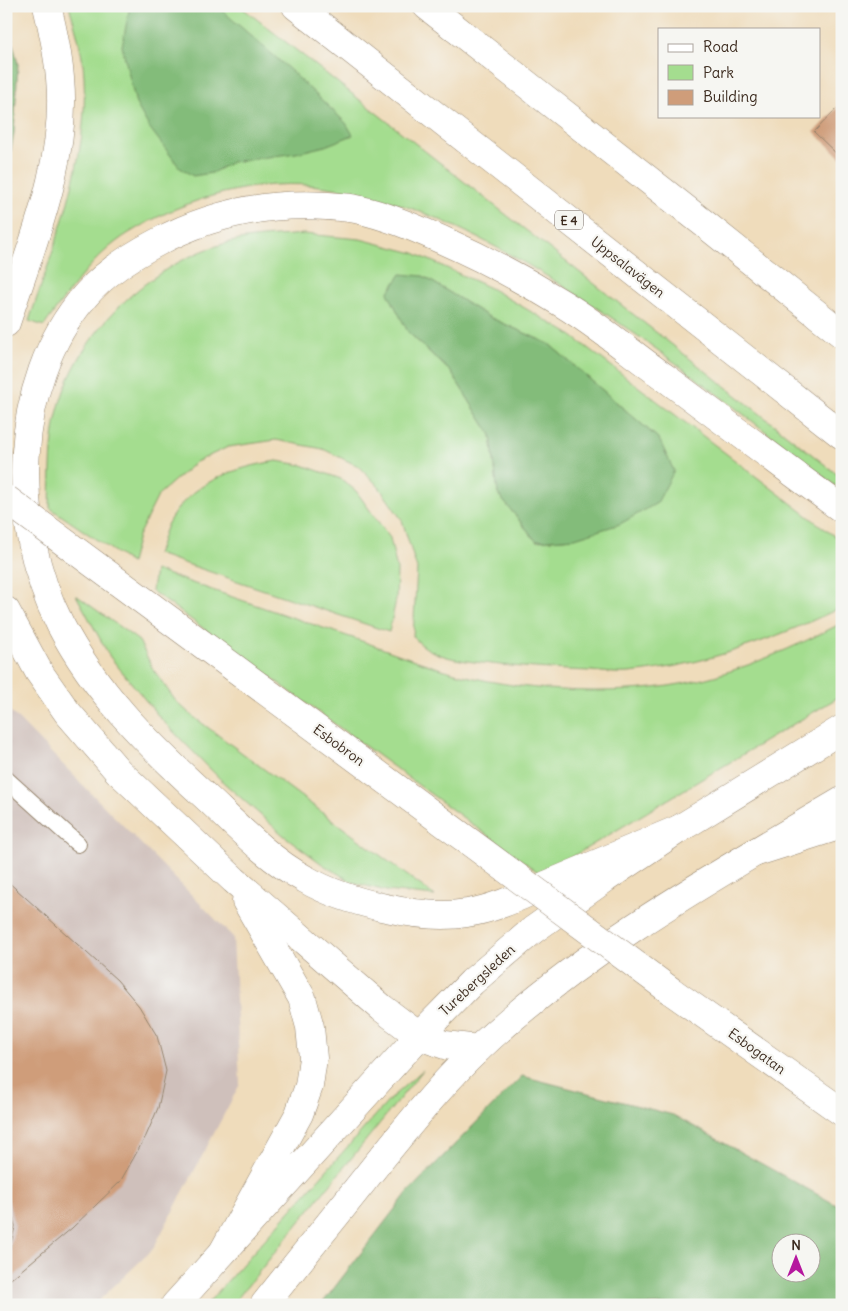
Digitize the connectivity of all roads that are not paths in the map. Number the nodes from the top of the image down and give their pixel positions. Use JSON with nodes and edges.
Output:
{"nodes":[{"id":1,"x":47,"y":6,"type":"edge"},
{"id":2,"x":296,"y":6,"type":"edge"},
{"id":3,"x":427,"y":6,"type":"edge"},
{"id":4,"x":706,"y":224,"type":"junction"},
{"id":5,"x":842,"y":318,"type":"edge"},
{"id":6,"x":6,"y":323,"type":"edge"},
{"id":7,"x":842,"y":334,"type":"edge"},
{"id":8,"x":842,"y":435,"type":"edge"},
{"id":9,"x":6,"y":499,"type":"edge"},
{"id":10,"x":842,"y":509,"type":"edge"},
{"id":11,"x":6,"y":611,"type":"edge"},
{"id":12,"x":842,"y":729,"type":"edge"},
{"id":13,"x":6,"y":779,"type":"edge"},
{"id":14,"x":842,"y":801,"type":"edge"},
{"id":15,"x":842,"y":825,"type":"edge"},
{"id":16,"x":679,"y":830,"type":"junction"},
{"id":17,"x":78,"y":844,"type":"dead end"},
{"id":18,"x":754,"y":852,"type":"junction"},
{"id":19,"x":234,"y":880,"type":"junction"},
{"id":20,"x":671,"y":991,"type":"joint"},
{"id":21,"x":419,"y":1036,"type":"junction"},
{"id":22,"x":478,"y":1049,"type":"junction"},
{"id":23,"x":842,"y":1112,"type":"edge"},
{"id":24,"x":224,"y":1250,"type":"junction"},
{"id":25,"x":176,"y":1305,"type":"edge"},
{"id":26,"x":264,"y":1305,"type":"edge"}],
"edges":[{"from":1,"to":6,"type":"main road"},
{"from":2,"to":8,"type":"main road","name":"Uppsalavägen","number":"E 4"},
{"from":3,"to":4,"type":"main road"},
{"from":4,"to":5,"type":"main road"},
{"from":4,"to":7,"type":"main road"},
{"from":9,"to":20,"type":"main road","name":"Esbobron","bridge":true},
{"from":10,"to":16,"type":"main road"},
{"from":11,"to":19,"type":"main road"},
{"from":12,"to":16,"type":"main road","name":"Turebergsleden"},
{"from":13,"to":17,"type":"lane"},
{"from":14,"to":18,"type":"main road"},
{"from":15,"to":18,"type":"main road"},
{"from":16,"to":21,"type":"main road","name":"Turebergsleden"},
{"from":18,"to":22,"type":"main road"},
{"from":19,"to":21,"type":"main road"},
{"from":19,"to":24,"type":"main road"},
{"from":20,"to":23,"type":"main road","name":"Esbogatan"},
{"from":21,"to":22,"type":"main road"},
{"from":21,"to":24,"type":"main road","name":"Turebergsleden"},
{"from":22,"to":26,"type":"main road"},
{"from":24,"to":25,"type":"main road","name":"Turebergsleden"}]}
